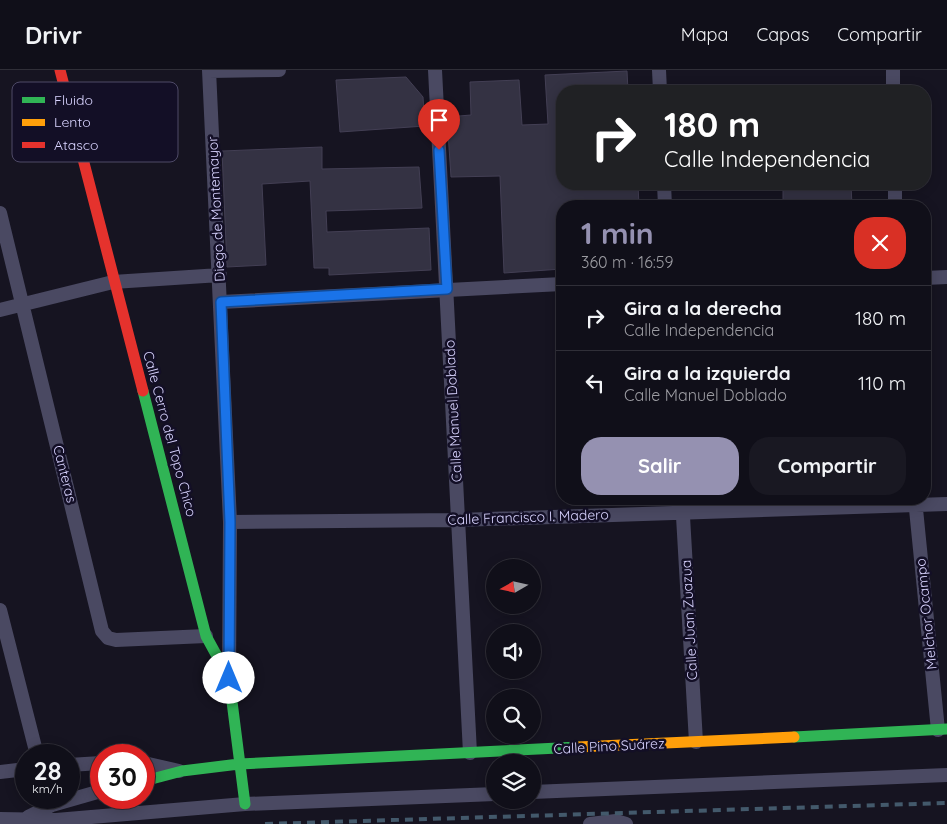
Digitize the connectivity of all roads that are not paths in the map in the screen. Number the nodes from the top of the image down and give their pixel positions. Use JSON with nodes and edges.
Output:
{"nodes":[{"id":1,"x":209,"y":70,"type":"edge"},
{"id":2,"x":279,"y":70,"type":"edge"},
{"id":3,"x":435,"y":70,"type":"edge"},
{"id":4,"x":659,"y":70,"type":"edge"},
{"id":5,"x":893,"y":70,"type":"edge"},
{"id":6,"x":660,"y":85,"type":"edge"},
{"id":7,"x":893,"y":85,"type":"edge"},
{"id":8,"x":83,"y":162,"type":"edge"},
{"id":9,"x":0,"y":213,"type":"edge"},
{"id":10,"x":220,"y":275,"type":"junction"},
{"id":11,"x":947,"y":277,"type":"edge"},
{"id":12,"x":931,"y":278,"type":"edge"},
{"id":13,"x":113,"y":282,"type":"junction"},
{"id":14,"x":556,"y":284,"type":"edge"},
{"id":15,"x":447,"y":289,"type":"junction"},
{"id":16,"x":221,"y":302,"type":"junction"},
{"id":17,"x":22,"y":305,"type":"junction"},
{"id":18,"x":0,"y":310,"type":"edge"},
{"id":19,"x":931,"y":503,"type":"edge"},
{"id":20,"x":947,"y":504,"type":"edge"},
{"id":21,"x":682,"y":505,"type":"edge"},
{"id":22,"x":916,"y":505,"type":"edge"},
{"id":23,"x":458,"y":520,"type":"junction"},
{"id":24,"x":230,"y":522,"type":"junction"},
{"id":25,"x":0,"y":610,"type":"edge"},
{"id":26,"x":206,"y":636,"type":"junction"},
{"id":27,"x":229,"y":678,"type":"junction"},
{"id":28,"x":942,"y":729,"type":"edge"},
{"id":29,"x":696,"y":742,"type":"junction"},
{"id":30,"x":34,"y":744,"type":"edge"},
{"id":31,"x":470,"y":753,"type":"junction"},
{"id":32,"x":239,"y":764,"type":"junction"},
{"id":33,"x":155,"y":766,"type":"edge"},
{"id":34,"x":15,"y":770,"type":"edge"},
{"id":35,"x":0,"y":772,"type":"edge"},
{"id":36,"x":182,"y":772,"type":"junction"},
{"id":37,"x":947,"y":775,"type":"edge"},
{"id":38,"x":155,"y":778,"type":"edge"},
{"id":39,"x":541,"y":792,"type":"edge"},
{"id":40,"x":486,"y":794,"type":"edge"},
{"id":41,"x":245,"y":804,"type":"junction"},
{"id":42,"x":39,"y":809,"type":"edge"},
{"id":43,"x":53,"y":809,"type":"edge"},
{"id":44,"x":25,"y":818,"type":"junction"},
{"id":45,"x":0,"y":819,"type":"edge"},
{"id":46,"x":56,"y":820,"type":"junction"},
{"id":47,"x":590,"y":824,"type":"edge"},
{"id":48,"x":626,"y":824,"type":"edge"}],
"edges":[{"from":1,"to":2,"type":"street"},
{"from":1,"to":10,"type":"street","name":"Diego de Montemayor"},
{"from":3,"to":15,"type":"street","name":"Calle Manuel Doblado"},
{"from":4,"to":6,"type":"street"},
{"from":5,"to":7,"type":"street"},
{"from":8,"to":13,"type":"street","name":"Calle Cerro del Topo Chico"},
{"from":9,"to":17,"type":"street","name":"Canteras"},
{"from":10,"to":13,"type":"street"},
{"from":10,"to":16,"type":"street","name":"Diego de Montemayor"},
{"from":11,"to":12,"type":"street"},
{"from":13,"to":17,"type":"street"},
{"from":13,"to":26,"type":"street","name":"Calle Cerro del Topo Chico"},
{"from":14,"to":15,"type":"street"},
{"from":15,"to":16,"type":"street"},
{"from":15,"to":23,"type":"street","name":"Calle Manuel Doblado"},
{"from":16,"to":24,"type":"street","name":"Diego de Montemayor"},
{"from":17,"to":18,"type":"street"},
{"from":17,"to":26,"type":"street","name":"Canteras"},
{"from":19,"to":20,"type":"street","name":"Calle Francisco I. Madero"},
{"from":21,"to":23,"type":"street","name":"Calle Francisco I. Madero"},
{"from":21,"to":29,"type":"street","name":"Calle Juan Zuazua"},
{"from":22,"to":28,"type":"street","name":"Melchor Ocampo"},
{"from":23,"to":24,"type":"street","name":"Calle Francisco I. Madero"},
{"from":23,"to":31,"type":"street","name":"Calle Manuel Doblado"},
{"from":24,"to":27,"type":"street","name":"Diego de Montemayor"},
{"from":25,"to":30,"type":"street"},
{"from":26,"to":27,"type":"street","name":"Calle Cerro del Topo Chico"},
{"from":27,"to":32,"type":"street","name":"Calle Cerro del Topo Chico"},
{"from":28,"to":29,"type":"street","name":"Calle Pino Suárez"},
{"from":29,"to":31,"type":"street","name":"Calle Pino Suárez"},
{"from":31,"to":32,"type":"street","name":"Calle Pino Suárez"},
{"from":32,"to":36,"type":"street","name":"Calle Pino Suárez"},
{"from":32,"to":41,"type":"street","name":"Calle Cerro del Topo Chico"},
{"from":33,"to":36,"type":"street","name":"Calle Pino Suárez"},
{"from":34,"to":35,"type":"street"},
{"from":36,"to":38,"type":"street","name":"Calle Pino Suárez"},
{"from":37,"to":39,"type":"street"},
{"from":40,"to":41,"type":"street"},
{"from":41,"to":46,"type":"street"},
{"from":42,"to":44,"type":"street"},
{"from":43,"to":46,"type":"street"},
{"from":44,"to":45,"type":"street"},
{"from":44,"to":46,"type":"street"},
{"from":47,"to":48,"type":"street"}]}
